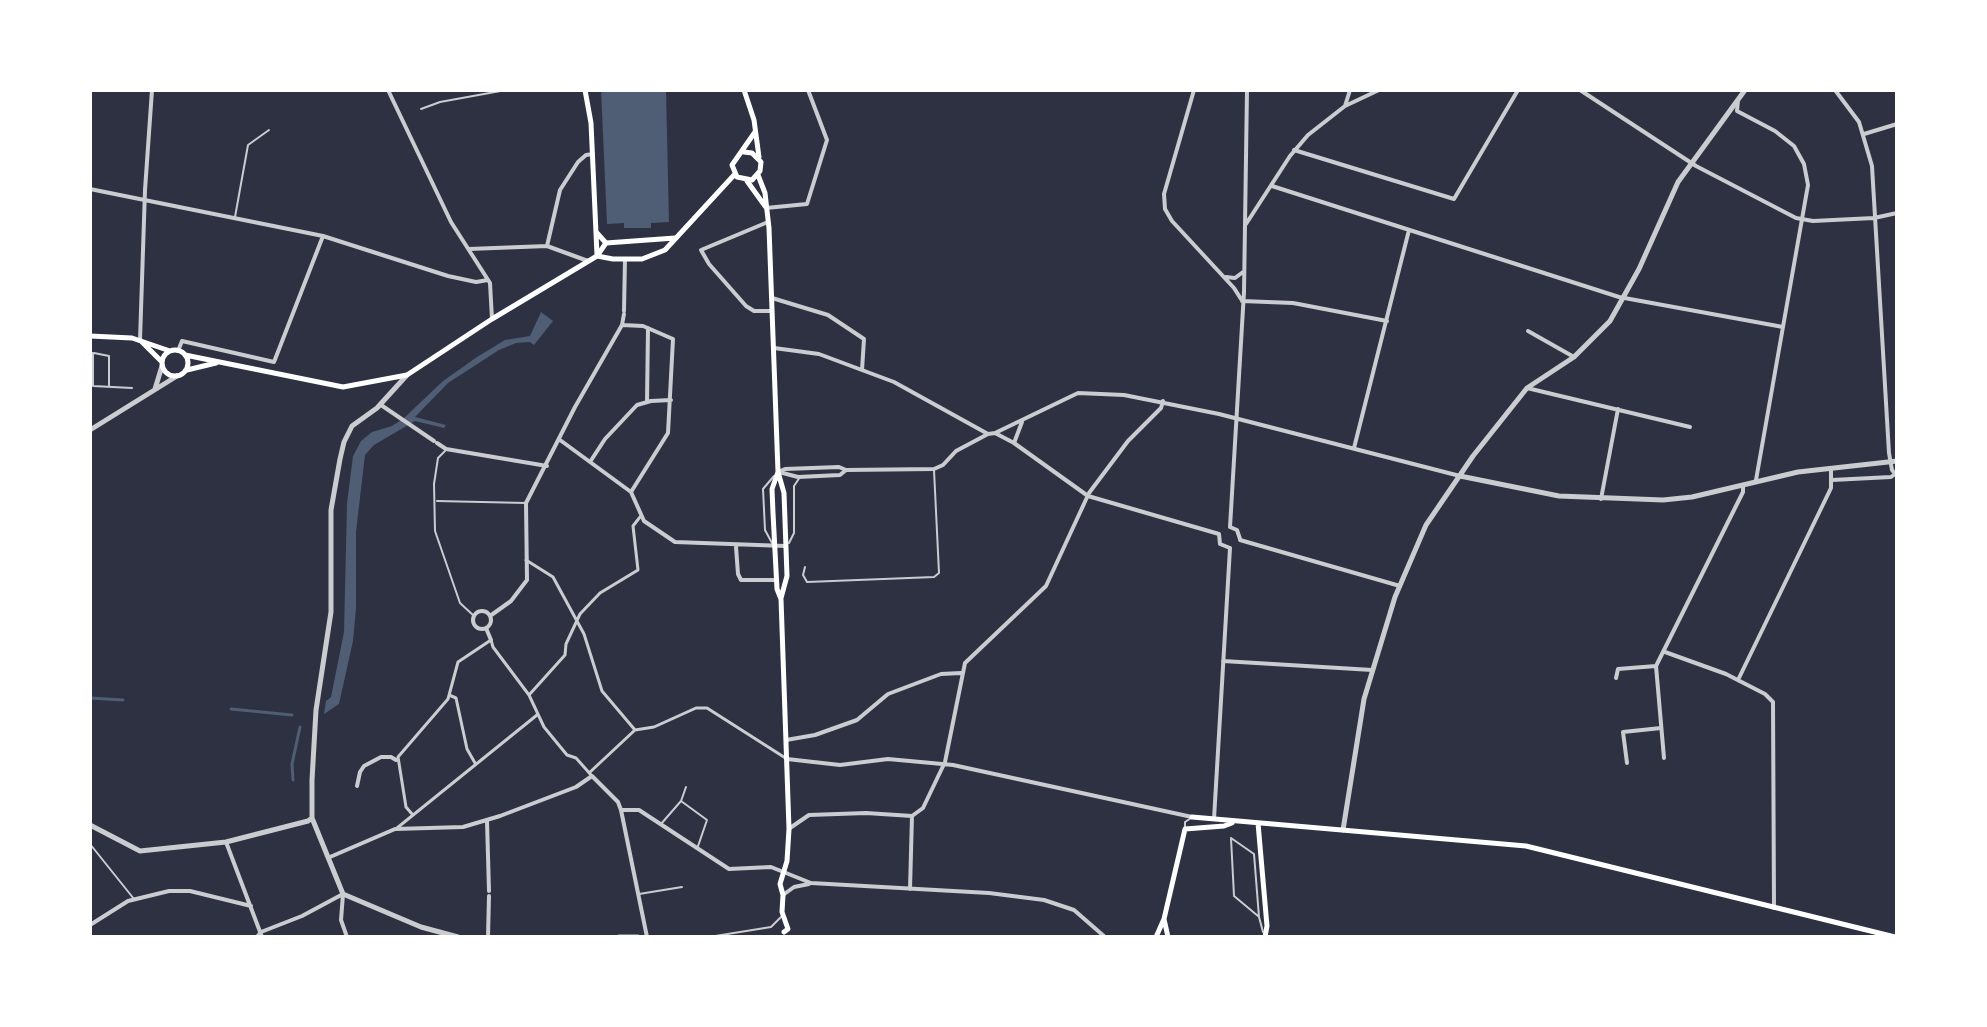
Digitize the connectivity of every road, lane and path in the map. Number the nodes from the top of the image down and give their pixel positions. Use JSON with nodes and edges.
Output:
{"nodes":[{"id":1,"x":152,"y":90,"type":"edge"},
{"id":2,"x":388,"y":90,"type":"edge"},
{"id":3,"x":506,"y":90,"type":"edge"},
{"id":4,"x":585,"y":90,"type":"edge"},
{"id":5,"x":744,"y":90,"type":"edge"},
{"id":6,"x":808,"y":90,"type":"edge"},
{"id":7,"x":1194,"y":90,"type":"edge"},
{"id":8,"x":1247,"y":90,"type":"edge"},
{"id":9,"x":1350,"y":90,"type":"edge"},
{"id":10,"x":1379,"y":90,"type":"edge"},
{"id":11,"x":1518,"y":90,"type":"edge"},
{"id":12,"x":1580,"y":90,"type":"edge"},
{"id":13,"x":1745,"y":90,"type":"edge"},
{"id":14,"x":1838,"y":91,"type":"edge"},
{"id":15,"x":1345,"y":106,"type":"junction"},
{"id":16,"x":421,"y":109,"type":"dead end"},
{"id":17,"x":1733,"y":111,"type":"junction"},
{"id":18,"x":1897,"y":124,"type":"edge"},
{"id":19,"x":269,"y":130,"type":"dead end"},
{"id":20,"x":755,"y":132,"type":"junction"},
{"id":21,"x":1864,"y":134,"type":"junction"},
{"id":22,"x":1294,"y":150,"type":"junction"},
{"id":23,"x":744,"y":152,"type":"junction"},
{"id":24,"x":593,"y":154,"type":"junction"},
{"id":25,"x":759,"y":158,"type":"junction"},
{"id":26,"x":1691,"y":163,"type":"junction"},
{"id":27,"x":735,"y":174,"type":"junction"},
{"id":28,"x":758,"y":175,"type":"junction"},
{"id":29,"x":747,"y":181,"type":"junction"},
{"id":30,"x":1272,"y":186,"type":"junction"},
{"id":31,"x":90,"y":189,"type":"edge"},
{"id":32,"x":146,"y":200,"type":"junction"},
{"id":33,"x":766,"y":208,"type":"junction"},
{"id":34,"x":1897,"y":213,"type":"edge"},
{"id":35,"x":1877,"y":218,"type":"junction"},
{"id":36,"x":235,"y":219,"type":"junction"},
{"id":37,"x":1804,"y":220,"type":"junction"},
{"id":38,"x":768,"y":222,"type":"junction"},
{"id":39,"x":1245,"y":225,"type":"junction"},
{"id":40,"x":1409,"y":230,"type":"junction"},
{"id":41,"x":596,"y":232,"type":"junction"},
{"id":42,"x":323,"y":236,"type":"junction"},
{"id":43,"x":676,"y":238,"type":"junction"},
{"id":44,"x":606,"y":243,"type":"junction"},
{"id":45,"x":547,"y":246,"type":"junction"},
{"id":46,"x":468,"y":249,"type":"junction"},
{"id":47,"x":597,"y":256,"type":"junction"},
{"id":48,"x":625,"y":259,"type":"junction"},
{"id":49,"x":588,"y":261,"type":"junction"},
{"id":50,"x":1244,"y":269,"type":"junction"},
{"id":51,"x":1224,"y":277,"type":"junction"},
{"id":52,"x":488,"y":280,"type":"junction"},
{"id":53,"x":772,"y":298,"type":"junction"},
{"id":54,"x":1623,"y":298,"type":"junction"},
{"id":55,"x":1242,"y":301,"type":"junction"},
{"id":56,"x":772,"y":311,"type":"junction"},
{"id":57,"x":492,"y":319,"type":"junction"},
{"id":58,"x":1387,"y":321,"type":"junction"},
{"id":59,"x":622,"y":325,"type":"junction"},
{"id":60,"x":1783,"y":327,"type":"junction"},
{"id":61,"x":648,"y":328,"type":"junction"},
{"id":62,"x":1528,"y":331,"type":"dead end"},
{"id":63,"x":90,"y":336,"type":"edge"},
{"id":64,"x":140,"y":340,"type":"junction"},
{"id":65,"x":774,"y":348,"type":"junction"},
{"id":66,"x":170,"y":351,"type":"junction"},
{"id":67,"x":178,"y":351,"type":"junction"},
{"id":68,"x":91,"y":353,"type":"edge"},
{"id":69,"x":185,"y":355,"type":"junction"},
{"id":70,"x":1574,"y":357,"type":"junction"},
{"id":71,"x":218,"y":363,"type":"junction"},
{"id":72,"x":162,"y":364,"type":"junction"},
{"id":73,"x":186,"y":370,"type":"junction"},
{"id":74,"x":862,"y":370,"type":"junction"},
{"id":75,"x":407,"y":375,"type":"junction"},
{"id":76,"x":177,"y":376,"type":"junction"},
{"id":77,"x":109,"y":386,"type":"junction"},
{"id":78,"x":132,"y":388,"type":"dead end"},
{"id":79,"x":1527,"y":388,"type":"junction"},
{"id":80,"x":155,"y":390,"type":"junction"},
{"id":81,"x":671,"y":400,"type":"junction"},
{"id":82,"x":1163,"y":401,"type":"junction"},
{"id":83,"x":647,"y":402,"type":"junction"},
{"id":84,"x":381,"y":405,"type":"junction"},
{"id":85,"x":1618,"y":409,"type":"junction"},
{"id":86,"x":1023,"y":420,"type":"junction"},
{"id":87,"x":1237,"y":421,"type":"junction"},
{"id":88,"x":1690,"y":427,"type":"dead end"},
{"id":89,"x":90,"y":430,"type":"edge"},
{"id":90,"x":995,"y":433,"type":"junction"},
{"id":91,"x":988,"y":434,"type":"junction"},
{"id":92,"x":560,"y":440,"type":"junction"},
{"id":93,"x":1014,"y":443,"type":"junction"},
{"id":94,"x":1354,"y":448,"type":"junction"},
{"id":95,"x":446,"y":449,"type":"junction"},
{"id":96,"x":1894,"y":461,"type":"edge"},
{"id":97,"x":590,"y":462,"type":"junction"},
{"id":98,"x":547,"y":466,"type":"junction"},
{"id":99,"x":1831,"y":466,"type":"junction"},
{"id":100,"x":934,"y":469,"type":"junction"},
{"id":101,"x":846,"y":470,"type":"junction"},
{"id":102,"x":778,"y":472,"type":"junction"},
{"id":103,"x":1896,"y":475,"type":"edge"},
{"id":104,"x":1460,"y":476,"type":"junction"},
{"id":105,"x":800,"y":477,"type":"junction"},
{"id":106,"x":1756,"y":480,"type":"junction"},
{"id":107,"x":1832,"y":480,"type":"junction"},
{"id":108,"x":1742,"y":484,"type":"junction"},
{"id":109,"x":631,"y":492,"type":"junction"},
{"id":110,"x":1088,"y":496,"type":"junction"},
{"id":111,"x":1601,"y":499,"type":"junction"},
{"id":112,"x":436,"y":501,"type":"junction"},
{"id":113,"x":526,"y":503,"type":"junction"},
{"id":114,"x":641,"y":516,"type":"junction"},
{"id":115,"x":1230,"y":527,"type":"junction"},
{"id":116,"x":1219,"y":534,"type":"junction"},
{"id":117,"x":1240,"y":540,"type":"junction"},
{"id":118,"x":736,"y":546,"type":"junction"},
{"id":119,"x":774,"y":546,"type":"junction"},
{"id":120,"x":785,"y":546,"type":"junction"},
{"id":121,"x":1230,"y":548,"type":"junction"},
{"id":122,"x":526,"y":560,"type":"junction"},
{"id":123,"x":805,"y":567,"type":"dead end"},
{"id":124,"x":777,"y":580,"type":"junction"},
{"id":125,"x":1400,"y":586,"type":"junction"},
{"id":126,"x":781,"y":599,"type":"junction"},
{"id":127,"x":474,"y":616,"type":"junction"},
{"id":128,"x":490,"y":616,"type":"junction"},
{"id":129,"x":577,"y":621,"type":"junction"},
{"id":130,"x":486,"y":628,"type":"junction"},
{"id":131,"x":491,"y":640,"type":"junction"},
{"id":132,"x":1665,"y":652,"type":"junction"},
{"id":133,"x":1222,"y":661,"type":"junction"},
{"id":134,"x":1656,"y":666,"type":"junction"},
{"id":135,"x":1372,"y":670,"type":"junction"},
{"id":136,"x":961,"y":673,"type":"junction"},
{"id":137,"x":1616,"y":678,"type":"dead end"},
{"id":138,"x":1738,"y":680,"type":"junction"},
{"id":139,"x":449,"y":695,"type":"junction"},
{"id":140,"x":529,"y":695,"type":"junction"},
{"id":141,"x":537,"y":715,"type":"junction"},
{"id":142,"x":1622,"y":725,"type":"dead end"},
{"id":143,"x":1661,"y":728,"type":"junction"},
{"id":144,"x":635,"y":730,"type":"junction"},
{"id":145,"x":1623,"y":732,"type":"junction"},
{"id":146,"x":786,"y":740,"type":"junction"},
{"id":147,"x":1664,"y":758,"type":"dead end"},
{"id":148,"x":787,"y":759,"type":"junction"},
{"id":149,"x":396,"y":760,"type":"junction"},
{"id":150,"x":475,"y":763,"type":"junction"},
{"id":151,"x":1627,"y":763,"type":"dead end"},
{"id":152,"x":943,"y":766,"type":"junction"},
{"id":153,"x":591,"y":774,"type":"junction"},
{"id":154,"x":357,"y":786,"type":"dead end"},
{"id":155,"x":686,"y":787,"type":"dead end"},
{"id":156,"x":681,"y":801,"type":"junction"},
{"id":157,"x":621,"y":810,"type":"junction"},
{"id":158,"x":412,"y":814,"type":"junction"},
{"id":159,"x":912,"y":816,"type":"junction"},
{"id":160,"x":1192,"y":817,"type":"junction"},
{"id":161,"x":312,"y":818,"type":"junction"},
{"id":162,"x":1214,"y":819,"type":"junction"},
{"id":163,"x":487,"y":820,"type":"junction"},
{"id":164,"x":1232,"y":822,"type":"junction"},
{"id":165,"x":1258,"y":823,"type":"junction"},
{"id":166,"x":90,"y":825,"type":"edge"},
{"id":167,"x":660,"y":825,"type":"junction"},
{"id":168,"x":395,"y":829,"type":"junction"},
{"id":169,"x":789,"y":829,"type":"junction"},
{"id":170,"x":1185,"y":829,"type":"junction"},
{"id":171,"x":1343,"y":830,"type":"junction"},
{"id":172,"x":226,"y":842,"type":"junction"},
{"id":173,"x":90,"y":844,"type":"edge"},
{"id":174,"x":697,"y":850,"type":"junction"},
{"id":175,"x":330,"y":857,"type":"junction"},
{"id":176,"x":785,"y":871,"type":"junction"},
{"id":177,"x":811,"y":883,"type":"junction"},
{"id":178,"x":682,"y":887,"type":"dead end"},
{"id":179,"x":910,"y":889,"type":"junction"},
{"id":180,"x":343,"y":894,"type":"junction"},
{"id":181,"x":638,"y":894,"type":"junction"},
{"id":182,"x":783,"y":895,"type":"junction"},
{"id":183,"x":134,"y":899,"type":"junction"},
{"id":184,"x":251,"y":906,"type":"junction"},
{"id":185,"x":1774,"y":908,"type":"junction"},
{"id":186,"x":782,"y":912,"type":"junction"},
{"id":187,"x":1259,"y":917,"type":"junction"},
{"id":188,"x":1164,"y":919,"type":"junction"},
{"id":189,"x":90,"y":925,"type":"edge"},
{"id":190,"x":786,"y":930,"type":"dead end"},
{"id":191,"x":260,"y":935,"type":"edge"},
{"id":192,"x":347,"y":937,"type":"edge"},
{"id":193,"x":458,"y":937,"type":"edge"},
{"id":194,"x":488,"y":937,"type":"edge"},
{"id":195,"x":619,"y":937,"type":"edge"},
{"id":196,"x":638,"y":937,"type":"edge"},
{"id":197,"x":647,"y":937,"type":"edge"},
{"id":198,"x":709,"y":937,"type":"edge"},
{"id":199,"x":1102,"y":937,"type":"edge"},
{"id":200,"x":1156,"y":937,"type":"edge"},
{"id":201,"x":1168,"y":937,"type":"edge"},
{"id":202,"x":1268,"y":937,"type":"edge"},
{"id":203,"x":1895,"y":937,"type":"edge"}],
"edges":[{"from":1,"to":32,"type":"street"},
{"from":2,"to":46,"type":"street"},
{"from":3,"to":16,"type":"lane"},
{"from":4,"to":24,"type":"main road"},
{"from":5,"to":20,"type":"main road"},
{"from":6,"to":33,"type":"street"},
{"from":7,"to":51,"type":"street"},
{"from":8,"to":39,"type":"street"},
{"from":9,"to":15,"type":"street"},
{"from":10,"to":15,"type":"street"},
{"from":11,"to":22,"type":"street"},
{"from":12,"to":26,"type":"street"},
{"from":13,"to":17,"type":"street"},
{"from":14,"to":21,"type":"street"},
{"from":15,"to":22,"type":"street"},
{"from":17,"to":26,"type":"street"},
{"from":17,"to":37,"type":"street"},
{"from":18,"to":21,"type":"street"},
{"from":19,"to":36,"type":"lane"},
{"from":20,"to":23,"type":"main road"},
{"from":20,"to":25,"type":"main road"},
{"from":21,"to":35,"type":"street"},
{"from":22,"to":30,"type":"street"},
{"from":23,"to":25,"type":"main road"},
{"from":23,"to":27,"type":"main road"},
{"from":24,"to":41,"type":"main road"},
{"from":24,"to":45,"type":"street"},
{"from":25,"to":28,"type":"main road"},
{"from":26,"to":37,"type":"street"},
{"from":26,"to":54,"type":"street"},
{"from":27,"to":29,"type":"main road"},
{"from":27,"to":43,"type":"main road"},
{"from":28,"to":29,"type":"main road"},
{"from":28,"to":33,"type":"main road"},
{"from":29,"to":33,"type":"main road"},
{"from":30,"to":39,"type":"street"},
{"from":30,"to":40,"type":"street"},
{"from":31,"to":32,"type":"street"},
{"from":32,"to":36,"type":"street"},
{"from":32,"to":64,"type":"street"},
{"from":33,"to":38,"type":"main road"},
{"from":34,"to":35,"type":"street"},
{"from":35,"to":37,"type":"street"},
{"from":35,"to":96,"type":"street"},
{"from":36,"to":42,"type":"street"},
{"from":37,"to":60,"type":"street"},
{"from":38,"to":53,"type":"main road"},
{"from":38,"to":56,"type":"street"},
{"from":39,"to":50,"type":"street"},
{"from":40,"to":54,"type":"street"},
{"from":40,"to":58,"type":"street"},
{"from":41,"to":44,"type":"main road"},
{"from":41,"to":47,"type":"main road"},
{"from":42,"to":52,"type":"street"},
{"from":42,"to":67,"type":"street"},
{"from":43,"to":44,"type":"main road"},
{"from":43,"to":48,"type":"main road"},
{"from":44,"to":47,"type":"main road"},
{"from":45,"to":46,"type":"street"},
{"from":45,"to":49,"type":"street"},
{"from":46,"to":52,"type":"street"},
{"from":47,"to":48,"type":"main road"},
{"from":47,"to":49,"type":"main road"},
{"from":48,"to":59,"type":"street"},
{"from":49,"to":57,"type":"main road"},
{"from":50,"to":51,"type":"street"},
{"from":50,"to":55,"type":"street"},
{"from":51,"to":55,"type":"street"},
{"from":52,"to":57,"type":"street"},
{"from":53,"to":56,"type":"main road"},
{"from":53,"to":74,"type":"street"},
{"from":54,"to":60,"type":"street"},
{"from":54,"to":70,"type":"street"},
{"from":55,"to":58,"type":"street"},
{"from":55,"to":87,"type":"street"},
{"from":56,"to":65,"type":"main road"},
{"from":57,"to":75,"type":"main road"},
{"from":58,"to":94,"type":"street"},
{"from":59,"to":61,"type":"street"},
{"from":59,"to":92,"type":"street"},
{"from":60,"to":106,"type":"street"},
{"from":61,"to":81,"type":"street"},
{"from":61,"to":83,"type":"street"},
{"from":62,"to":70,"type":"street"},
{"from":63,"to":64,"type":"main road"},
{"from":64,"to":66,"type":"main road"},
{"from":64,"to":72,"type":"main road"},
{"from":65,"to":74,"type":"street"},
{"from":65,"to":102,"type":"main road"},
{"from":66,"to":67,"type":"main road"},
{"from":66,"to":72,"type":"main road"},
{"from":67,"to":69,"type":"main road"},
{"from":68,"to":77,"type":"lane"},
{"from":68,"to":77,"type":"lane"},
{"from":69,"to":71,"type":"main road"},
{"from":69,"to":73,"type":"main road"},
{"from":70,"to":79,"type":"street"},
{"from":71,"to":73,"type":"main road"},
{"from":71,"to":75,"type":"main road"},
{"from":72,"to":76,"type":"main road"},
{"from":72,"to":80,"type":"street"},
{"from":73,"to":76,"type":"main road"},
{"from":74,"to":91,"type":"street"},
{"from":75,"to":84,"type":"street"},
{"from":76,"to":80,"type":"street"},
{"from":77,"to":78,"type":"lane"},
{"from":79,"to":85,"type":"street"},
{"from":79,"to":104,"type":"street"},
{"from":80,"to":89,"type":"street"},
{"from":81,"to":83,"type":"street"},
{"from":81,"to":109,"type":"street"},
{"from":82,"to":86,"type":"street"},
{"from":82,"to":87,"type":"street"},
{"from":82,"to":110,"type":"street"},
{"from":83,"to":97,"type":"street"},
{"from":84,"to":95,"type":"street"},
{"from":84,"to":161,"type":"street"},
{"from":85,"to":88,"type":"street"},
{"from":85,"to":111,"type":"street"},
{"from":86,"to":90,"type":"street"},
{"from":86,"to":93,"type":"street"},
{"from":87,"to":94,"type":"street"},
{"from":87,"to":115,"type":"street"},
{"from":90,"to":91,"type":"street"},
{"from":90,"to":93,"type":"street"},
{"from":91,"to":100,"type":"street"},
{"from":92,"to":97,"type":"street"},
{"from":92,"to":98,"type":"street"},
{"from":93,"to":110,"type":"street"},
{"from":94,"to":104,"type":"street"},
{"from":95,"to":98,"type":"street"},
{"from":95,"to":112,"type":"lane"},
{"from":96,"to":99,"type":"street"},
{"from":96,"to":103,"type":"street"},
{"from":97,"to":109,"type":"street"},
{"from":98,"to":113,"type":"street"},
{"from":99,"to":106,"type":"street"},
{"from":99,"to":107,"type":"street"},
{"from":100,"to":101,"type":"street"},
{"from":100,"to":123,"type":"lane"},
{"from":101,"to":102,"type":"street"},
{"from":101,"to":105,"type":"street"},
{"from":102,"to":105,"type":"street"},
{"from":102,"to":119,"type":"main road"},
{"from":102,"to":120,"type":"main road"},
{"from":103,"to":107,"type":"street"},
{"from":104,"to":111,"type":"street"},
{"from":104,"to":125,"type":"street"},
{"from":105,"to":120,"type":"lane"},
{"from":106,"to":108,"type":"street"},
{"from":107,"to":138,"type":"street"},
{"from":108,"to":111,"type":"street"},
{"from":108,"to":132,"type":"street"},
{"from":109,"to":114,"type":"street"},
{"from":110,"to":116,"type":"street"},
{"from":110,"to":136,"type":"street"},
{"from":112,"to":113,"type":"lane"},
{"from":112,"to":127,"type":"lane"},
{"from":113,"to":122,"type":"street"},
{"from":114,"to":118,"type":"street"},
{"from":114,"to":129,"type":"street"},
{"from":115,"to":116,"type":"street"},
{"from":115,"to":117,"type":"street"},
{"from":116,"to":121,"type":"street"},
{"from":117,"to":121,"type":"street"},
{"from":117,"to":125,"type":"street"},
{"from":118,"to":119,"type":"street"},
{"from":118,"to":124,"type":"street"},
{"from":119,"to":120,"type":"street"},
{"from":119,"to":124,"type":"main road"},
{"from":120,"to":126,"type":"main road"},
{"from":121,"to":133,"type":"street"},
{"from":122,"to":128,"type":"street"},
{"from":122,"to":129,"type":"street"},
{"from":124,"to":126,"type":"main road"},
{"from":125,"to":135,"type":"street"},
{"from":126,"to":146,"type":"main road"},
{"from":127,"to":128,"type":"street"},
{"from":127,"to":130,"type":"street"},
{"from":128,"to":130,"type":"street"},
{"from":129,"to":140,"type":"street"},
{"from":129,"to":144,"type":"street"},
{"from":130,"to":131,"type":"street"},
{"from":131,"to":139,"type":"street"},
{"from":131,"to":140,"type":"street"},
{"from":132,"to":134,"type":"street"},
{"from":132,"to":138,"type":"street"},
{"from":133,"to":135,"type":"street"},
{"from":133,"to":162,"type":"street"},
{"from":134,"to":137,"type":"street"},
{"from":134,"to":143,"type":"street"},
{"from":135,"to":171,"type":"street"},
{"from":136,"to":146,"type":"street"},
{"from":136,"to":152,"type":"street"},
{"from":138,"to":185,"type":"street"},
{"from":139,"to":149,"type":"street"},
{"from":139,"to":150,"type":"street"},
{"from":140,"to":141,"type":"street"},
{"from":141,"to":150,"type":"street"},
{"from":141,"to":153,"type":"street"},
{"from":142,"to":145,"type":"street"},
{"from":143,"to":145,"type":"street"},
{"from":143,"to":147,"type":"street"},
{"from":144,"to":148,"type":"street"},
{"from":144,"to":153,"type":"street"},
{"from":145,"to":151,"type":"street"},
{"from":146,"to":148,"type":"main road"},
{"from":148,"to":152,"type":"street"},
{"from":148,"to":169,"type":"main road"},
{"from":149,"to":154,"type":"street"},
{"from":149,"to":158,"type":"street"},
{"from":150,"to":158,"type":"street"},
{"from":152,"to":159,"type":"street"},
{"from":152,"to":160,"type":"street"},
{"from":153,"to":157,"type":"street"},
{"from":153,"to":163,"type":"street"},
{"from":155,"to":156,"type":"lane"},
{"from":156,"to":167,"type":"lane"},
{"from":156,"to":174,"type":"lane"},
{"from":157,"to":167,"type":"street"},
{"from":157,"to":181,"type":"street"},
{"from":158,"to":168,"type":"street"},
{"from":159,"to":169,"type":"street"},
{"from":159,"to":179,"type":"street"},
{"from":160,"to":162,"type":"main road"},
{"from":160,"to":170,"type":"lane"},
{"from":161,"to":172,"type":"street"},
{"from":161,"to":175,"type":"street"},
{"from":162,"to":164,"type":"main road"},
{"from":163,"to":168,"type":"street"},
{"from":163,"to":194,"type":"street"},
{"from":164,"to":165,"type":"main road"},
{"from":164,"to":170,"type":"main road"},
{"from":165,"to":171,"type":"main road"},
{"from":165,"to":202,"type":"main road"},
{"from":166,"to":172,"type":"street"},
{"from":167,"to":174,"type":"street"},
{"from":168,"to":175,"type":"street"},
{"from":169,"to":176,"type":"main road"},
{"from":170,"to":188,"type":"main road"},
{"from":171,"to":185,"type":"main road"},
{"from":172,"to":184,"type":"street"},
{"from":173,"to":183,"type":"lane"},
{"from":174,"to":176,"type":"street"},
{"from":175,"to":180,"type":"street"},
{"from":176,"to":177,"type":"street"},
{"from":176,"to":182,"type":"main road"},
{"from":177,"to":179,"type":"street"},
{"from":177,"to":182,"type":"street"},
{"from":178,"to":181,"type":"lane"},
{"from":179,"to":199,"type":"street"},
{"from":180,"to":191,"type":"street"},
{"from":180,"to":192,"type":"street"},
{"from":180,"to":193,"type":"street"},
{"from":181,"to":197,"type":"street"},
{"from":182,"to":186,"type":"main road"},
{"from":183,"to":184,"type":"street"},
{"from":183,"to":189,"type":"street"},
{"from":184,"to":191,"type":"street"},
{"from":185,"to":203,"type":"main road"},
{"from":186,"to":190,"type":"main road"},
{"from":186,"to":198,"type":"lane"},
{"from":187,"to":187,"type":"lane"},
{"from":187,"to":202,"type":"lane"},
{"from":188,"to":200,"type":"main road"},
{"from":188,"to":201,"type":"main road"},
{"from":195,"to":196,"type":"street"}]}
